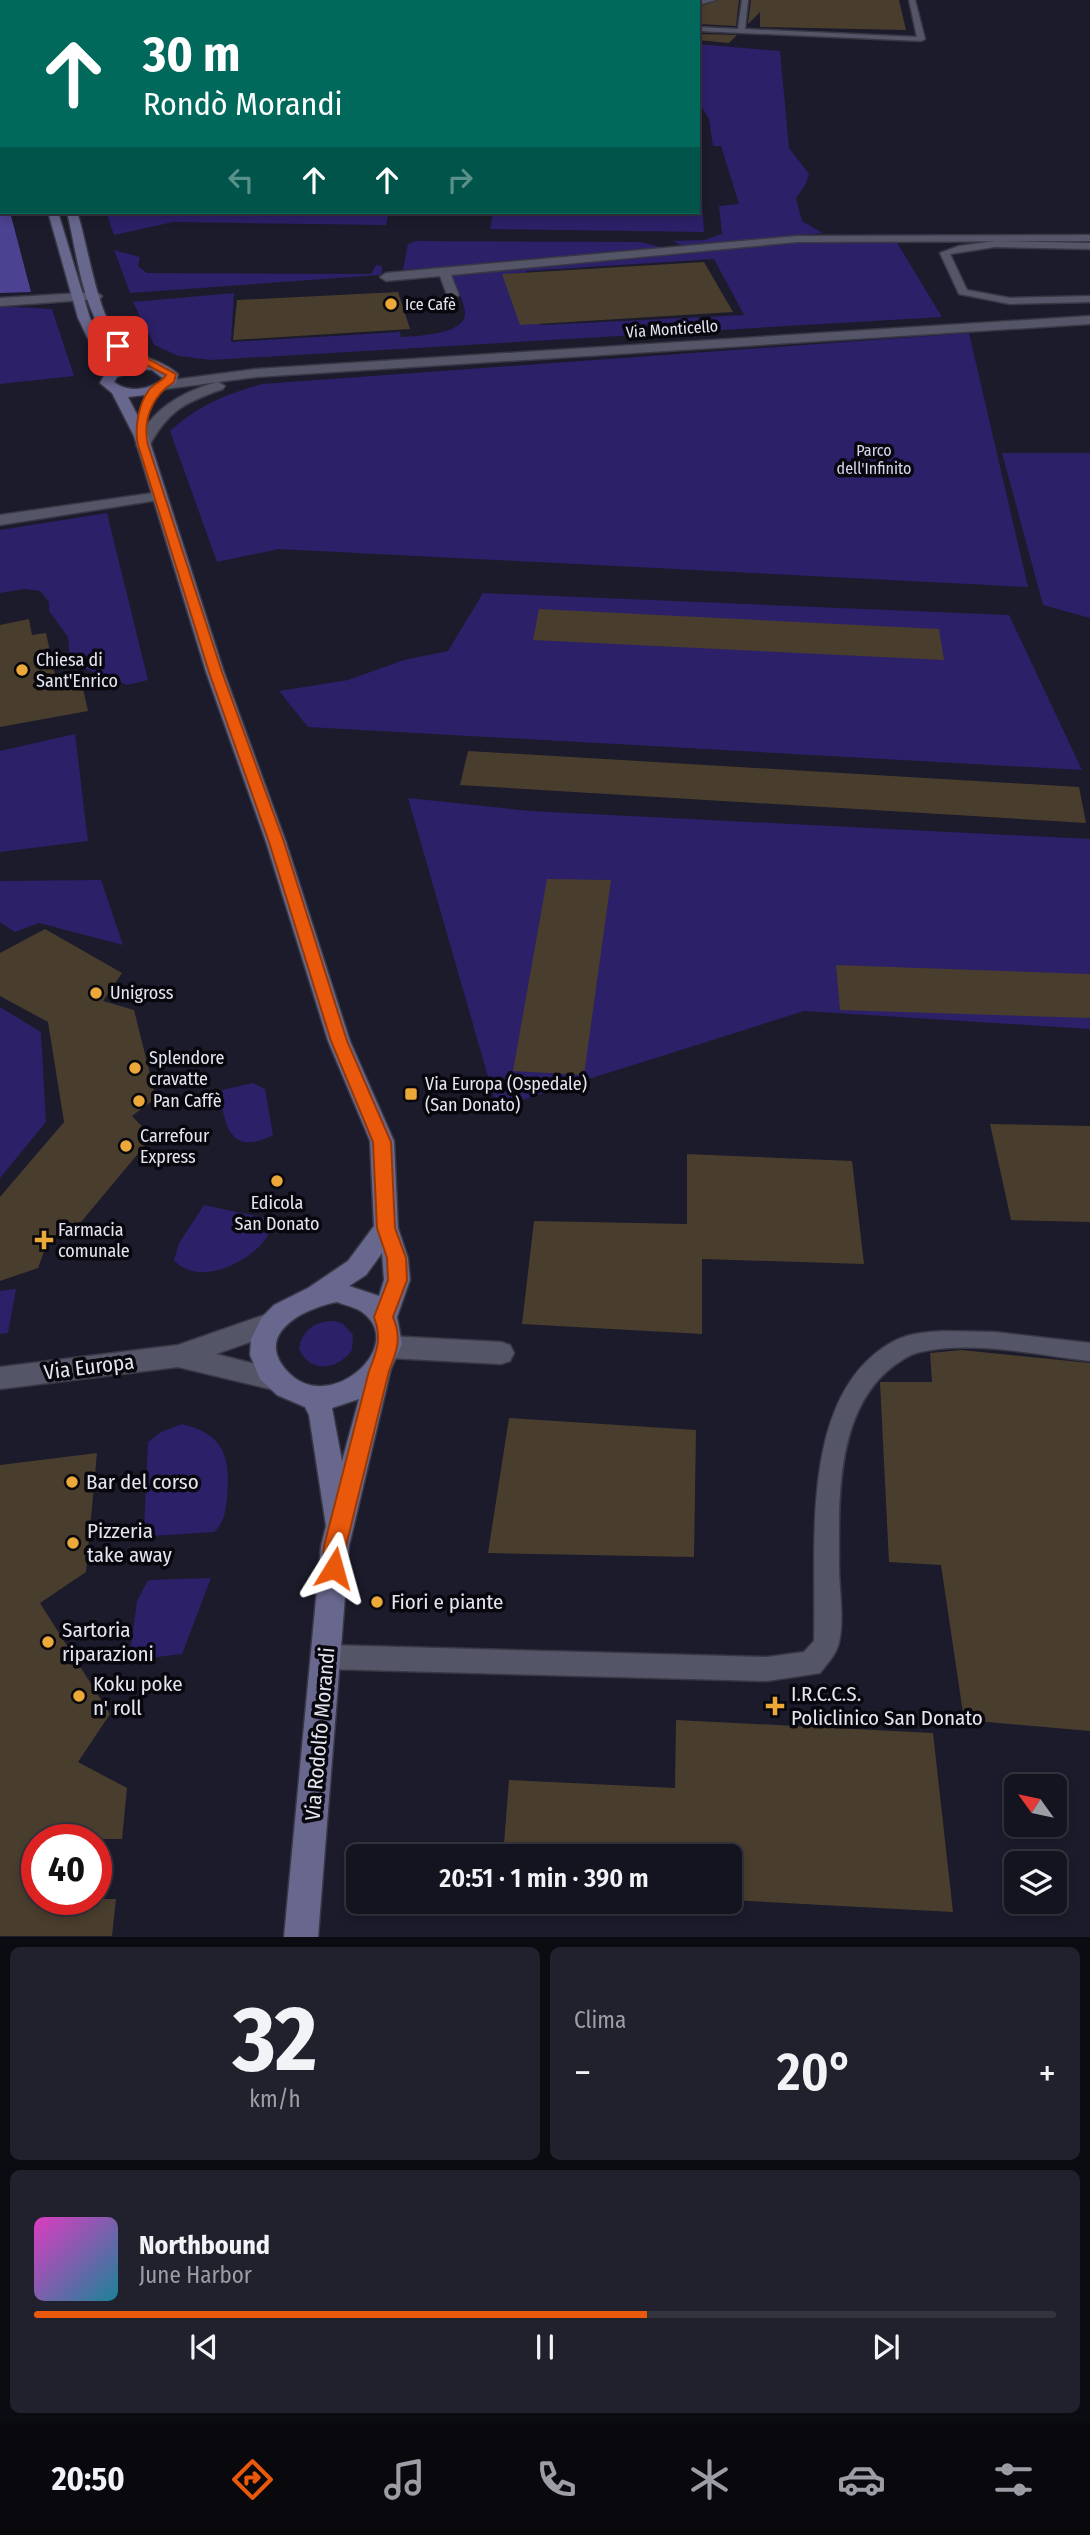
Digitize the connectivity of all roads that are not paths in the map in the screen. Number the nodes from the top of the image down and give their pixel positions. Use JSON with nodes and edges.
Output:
{"nodes":[{"id":1,"x":745,"y":0,"type":"edge"},
{"id":2,"x":912,"y":0,"type":"edge"},
{"id":3,"x":700,"y":29,"type":"edge"},
{"id":4,"x":741,"y":33,"type":"junction"},
{"id":5,"x":53,"y":214,"type":"edge"},
{"id":6,"x":73,"y":214,"type":"edge"},
{"id":7,"x":1090,"y":238,"type":"edge"},
{"id":8,"x":1090,"y":246,"type":"edge"},
{"id":9,"x":444,"y":272,"type":"junction"},
{"id":10,"x":386,"y":277,"type":"dead end"},
{"id":11,"x":453,"y":295,"type":"dead end"},
{"id":12,"x":96,"y":296,"type":"junction"},
{"id":13,"x":77,"y":299,"type":"junction"},
{"id":14,"x":1090,"y":299,"type":"edge"},
{"id":15,"x":0,"y":302,"type":"edge"},
{"id":16,"x":1090,"y":320,"type":"edge"},
{"id":17,"x":161,"y":368,"type":"junction"},
{"id":18,"x":338,"y":368,"type":"junction"},
{"id":19,"x":256,"y":373,"type":"junction"},
{"id":20,"x":112,"y":374,"type":"junction"},
{"id":21,"x":160,"y":387,"type":"junction"},
{"id":22,"x":118,"y":391,"type":"junction"},
{"id":23,"x":142,"y":440,"type":"junction"},
{"id":24,"x":160,"y":496,"type":"junction"},
{"id":25,"x":0,"y":520,"type":"edge"},
{"id":26,"x":386,"y":1228,"type":"junction"},
{"id":27,"x":317,"y":1293,"type":"junction"},
{"id":28,"x":384,"y":1317,"type":"junction"},
{"id":29,"x":270,"y":1324,"type":"junction"},
{"id":30,"x":1090,"y":1352,"type":"edge"},
{"id":31,"x":501,"y":1353,"type":"dead end"},
{"id":32,"x":178,"y":1356,"type":"junction"},
{"id":33,"x":384,"y":1359,"type":"junction"},
{"id":34,"x":0,"y":1378,"type":"edge"},
{"id":35,"x":274,"y":1379,"type":"junction"},
{"id":36,"x":314,"y":1398,"type":"junction"},
{"id":37,"x":339,"y":1532,"type":"junction"},
{"id":38,"x":327,"y":1657,"type":"junction"},
{"id":39,"x":301,"y":1937,"type":"edge"}],
"edges":[{"from":1,"to":4,"type":"lane"},
{"from":2,"to":4,"type":"lane"},
{"from":3,"to":4,"type":"lane"},
{"from":5,"to":13,"type":"street"},
{"from":6,"to":12,"type":"street"},
{"from":7,"to":9,"type":"street"},
{"from":8,"to":14,"type":"lane"},
{"from":9,"to":10,"type":"street"},
{"from":9,"to":11,"type":"street"},
{"from":12,"to":13,"type":"street"},
{"from":12,"to":17,"type":"street"},
{"from":13,"to":15,"type":"street"},
{"from":13,"to":20,"type":"street"},
{"from":16,"to":18,"type":"street","name":"Via Monticello"},
{"from":17,"to":19,"type":"street","name":"Via Monticello"},
{"from":17,"to":20,"type":"street"},
{"from":17,"to":21,"type":"street"},
{"from":18,"to":19,"type":"street","name":"Via Monticello"},
{"from":18,"to":23,"type":"street"},
{"from":19,"to":21,"type":"street","name":"Via Monticello"},
{"from":20,"to":22,"type":"street"},
{"from":21,"to":22,"type":"street"},
{"from":21,"to":23,"type":"street"},
{"from":22,"to":23,"type":"street"},
{"from":23,"to":24,"type":"street"},
{"from":24,"to":25,"type":"street"},
{"from":24,"to":26,"type":"street"},
{"from":26,"to":27,"type":"street"},
{"from":26,"to":28,"type":"street"},
{"from":27,"to":28,"type":"street"},
{"from":27,"to":29,"type":"street"},
{"from":28,"to":33,"type":"street"},
{"from":29,"to":32,"type":"street","name":"Via Europa"},
{"from":29,"to":35,"type":"street"},
{"from":30,"to":38,"type":"lane"},
{"from":31,"to":33,"type":"street"},
{"from":32,"to":34,"type":"street","name":"Via Europa"},
{"from":32,"to":35,"type":"street","name":"Via Europa"},
{"from":33,"to":36,"type":"street"},
{"from":33,"to":37,"type":"street","name":"Via Rodolfo Morandi"},
{"from":35,"to":36,"type":"street"},
{"from":36,"to":37,"type":"street","name":"Via Rodolfo Morandi"},
{"from":37,"to":38,"type":"street","name":"Via Rodolfo Morandi"},
{"from":38,"to":39,"type":"street","name":"Via Rodolfo Morandi"}]}
